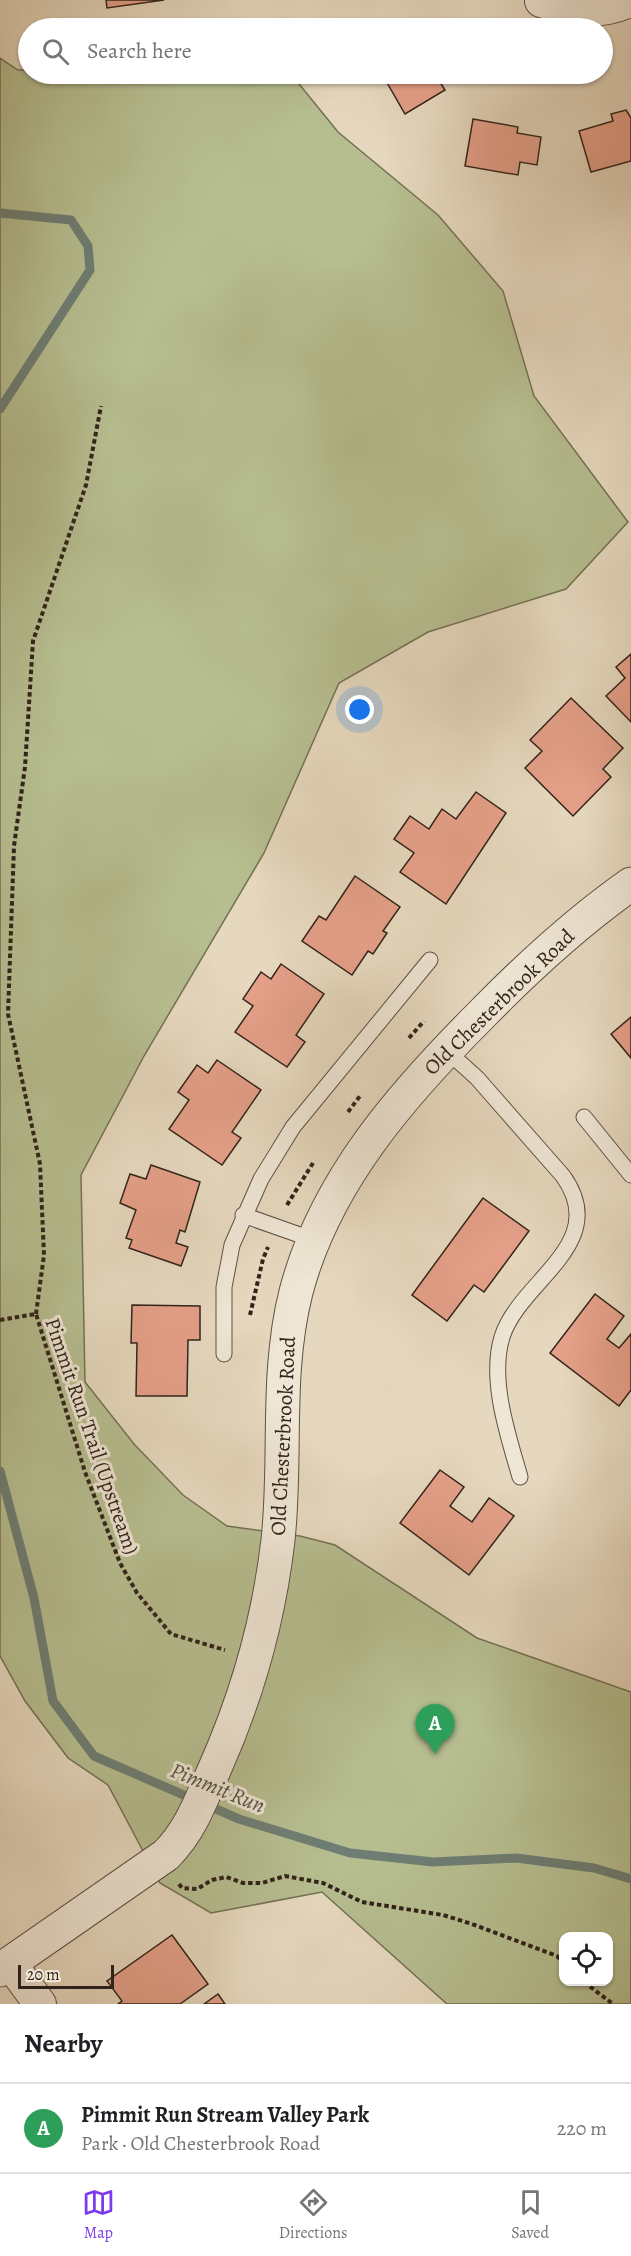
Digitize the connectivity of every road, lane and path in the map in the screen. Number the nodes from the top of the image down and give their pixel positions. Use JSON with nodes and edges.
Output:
{"nodes":[{"id":1,"x":631,"y":0,"type":"edge"},
{"id":2,"x":541,"y":1,"type":"edge"},
{"id":3,"x":101,"y":406,"type":"dead end"},
{"id":4,"x":631,"y":884,"type":"edge"},
{"id":5,"x":430,"y":960,"type":"dead end"},
{"id":6,"x":446,"y":1050,"type":"junction"},
{"id":7,"x":584,"y":1117,"type":"dead end"},
{"id":8,"x":631,"y":1175,"type":"edge"},
{"id":9,"x":243,"y":1215,"type":"junction"},
{"id":10,"x":314,"y":1240,"type":"junction"},
{"id":11,"x":36,"y":1314,"type":"junction"},
{"id":12,"x":0,"y":1320,"type":"edge"},
{"id":13,"x":224,"y":1354,"type":"dead end"},
{"id":14,"x":520,"y":1477,"type":"dead end"},
{"id":15,"x":228,"y":1651,"type":"dead end"},
{"id":16,"x":182,"y":1888,"type":"dead end"},
{"id":17,"x":559,"y":1959,"type":"edge"},
{"id":18,"x":5,"y":1966,"type":"edge"},
{"id":19,"x":589,"y":1986,"type":"edge"},
{"id":20,"x":40,"y":2004,"type":"edge"},
{"id":21,"x":613,"y":2004,"type":"edge"}],
"edges":[{"from":1,"to":2,"type":"street"},
{"from":3,"to":11,"type":"path"},
{"from":4,"to":6,"type":"street","name":"Old Chesterbrook Road"},
{"from":5,"to":9,"type":"lane"},
{"from":6,"to":10,"type":"street","name":"Old Chesterbrook Road"},
{"from":6,"to":14,"type":"lane"},
{"from":7,"to":8,"type":"lane"},
{"from":9,"to":10,"type":"lane"},
{"from":9,"to":13,"type":"lane"},
{"from":10,"to":18,"type":"street","name":"Old Chesterbrook Road"},
{"from":11,"to":12,"type":"path","name":"Pimmit Run Trail (Upstream)"},
{"from":11,"to":15,"type":"path","name":"Pimmit Run Trail (Upstream)"},
{"from":16,"to":17,"type":"path"},
{"from":18,"to":20,"type":"street"},
{"from":19,"to":21,"type":"path"}]}
